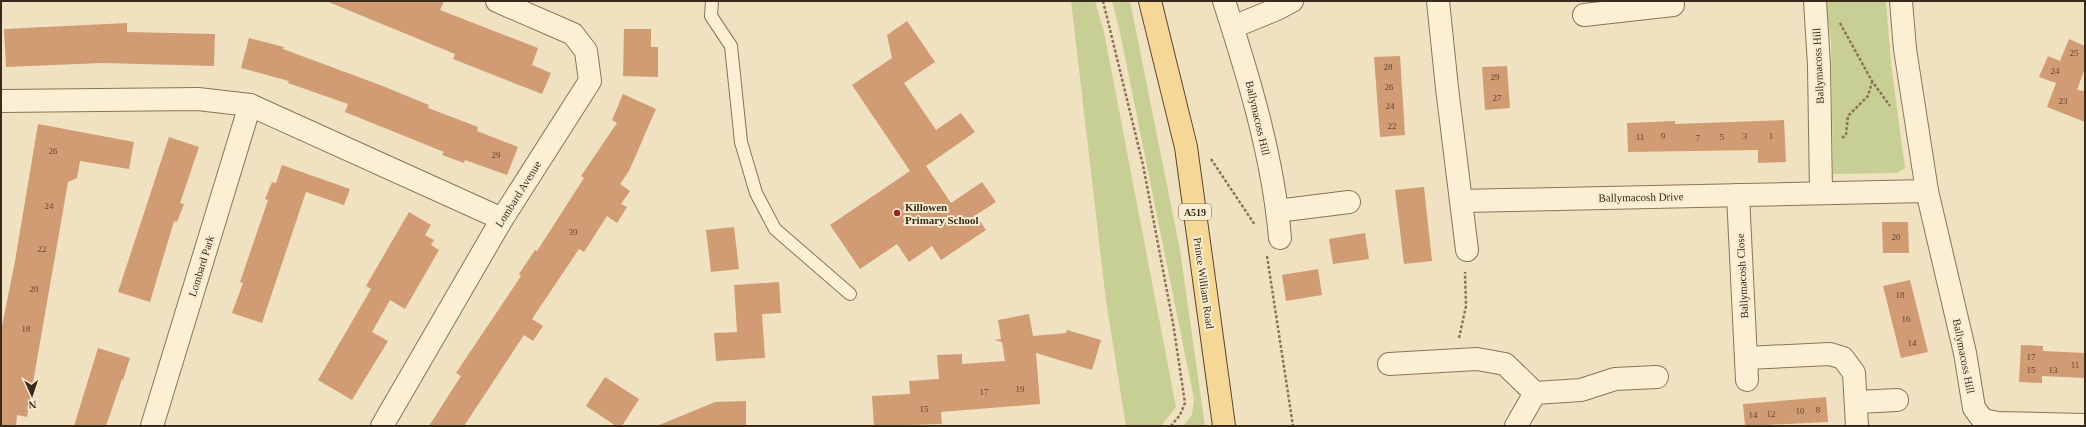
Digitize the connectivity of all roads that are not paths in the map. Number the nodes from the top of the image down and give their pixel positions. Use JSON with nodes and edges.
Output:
{"nodes":[{"id":1,"x":497,"y":1,"type":"edge"},
{"id":2,"x":712,"y":1,"type":"edge"},
{"id":3,"x":1150,"y":1,"type":"edge"},
{"id":4,"x":1224,"y":1,"type":"edge"},
{"id":5,"x":1292,"y":1,"type":"edge"},
{"id":6,"x":1438,"y":1,"type":"edge"},
{"id":7,"x":1814,"y":1,"type":"edge"},
{"id":8,"x":1901,"y":1,"type":"edge"},
{"id":9,"x":1673,"y":5,"type":"dead end"},
{"id":10,"x":1626,"y":6,"type":"edge"},
{"id":11,"x":1584,"y":15,"type":"dead end"},
{"id":12,"x":1232,"y":27,"type":"junction"},
{"id":13,"x":1,"y":101,"type":"edge"},
{"id":14,"x":250,"y":105,"type":"junction"},
{"id":15,"x":1927,"y":191,"type":"junction"},
{"id":16,"x":1821,"y":193,"type":"junction"},
{"id":17,"x":1738,"y":195,"type":"junction"},
{"id":18,"x":1462,"y":201,"type":"junction"},
{"id":19,"x":1349,"y":202,"type":"dead end"},
{"id":20,"x":1278,"y":211,"type":"junction"},
{"id":21,"x":502,"y":218,"type":"junction"},
{"id":22,"x":1273,"y":246,"type":"road end"},
{"id":23,"x":1467,"y":250,"type":"road end"},
{"id":24,"x":850,"y":294,"type":"dead end"},
{"id":25,"x":1746,"y":358,"type":"junction"},
{"id":26,"x":1389,"y":364,"type":"dead end"},
{"id":27,"x":1657,"y":377,"type":"dead end"},
{"id":28,"x":1747,"y":380,"type":"dead end"},
{"id":29,"x":1535,"y":393,"type":"junction"},
{"id":30,"x":1897,"y":400,"type":"dead end"},
{"id":31,"x":1856,"y":402,"type":"junction"},
{"id":32,"x":2085,"y":425,"type":"edge"},
{"id":33,"x":152,"y":426,"type":"edge"},
{"id":34,"x":382,"y":426,"type":"edge"},
{"id":35,"x":1224,"y":426,"type":"edge"},
{"id":36,"x":1516,"y":426,"type":"edge"},
{"id":37,"x":1857,"y":426,"type":"edge"}],
"edges":[{"from":1,"to":21,"type":"street","name":"Lombard Avenue"},
{"from":2,"to":24,"type":"lane"},
{"from":3,"to":35,"type":"main road","name":"Prince William Road","number":"A519"},
{"from":4,"to":12,"type":"street","name":"Ballymacoss Hill"},
{"from":5,"to":12,"type":"street"},
{"from":6,"to":18,"type":"street"},
{"from":7,"to":16,"type":"street","name":"Ballymacoss Hill"},
{"from":8,"to":15,"type":"street","name":"Ballymacoss Hill"},
{"from":9,"to":10,"type":"street"},
{"from":10,"to":11,"type":"street"},
{"from":12,"to":20,"type":"street","name":"Ballymacoss Hill"},
{"from":13,"to":14,"type":"street"},
{"from":14,"to":21,"type":"street"},
{"from":14,"to":33,"type":"street","name":"Lombard Park"},
{"from":15,"to":16,"type":"street"},
{"from":15,"to":32,"type":"street","name":"Ballymacoss Hill"},
{"from":16,"to":17,"type":"street","name":"Ballymacosh Drive"},
{"from":17,"to":18,"type":"street","name":"Ballymacosh Drive"},
{"from":17,"to":25,"type":"street","name":"Ballymacosh Close"},
{"from":18,"to":23,"type":"street"},
{"from":19,"to":20,"type":"street"},
{"from":20,"to":22,"type":"street","name":"Ballymacoss Hill"},
{"from":21,"to":34,"type":"street","name":"Lombard Avenue"},
{"from":25,"to":28,"type":"street","name":"Ballymacosh Close"},
{"from":25,"to":31,"type":"street"},
{"from":26,"to":29,"type":"street"},
{"from":27,"to":29,"type":"street"},
{"from":29,"to":36,"type":"street"},
{"from":30,"to":31,"type":"street"},
{"from":31,"to":37,"type":"street"}]}
